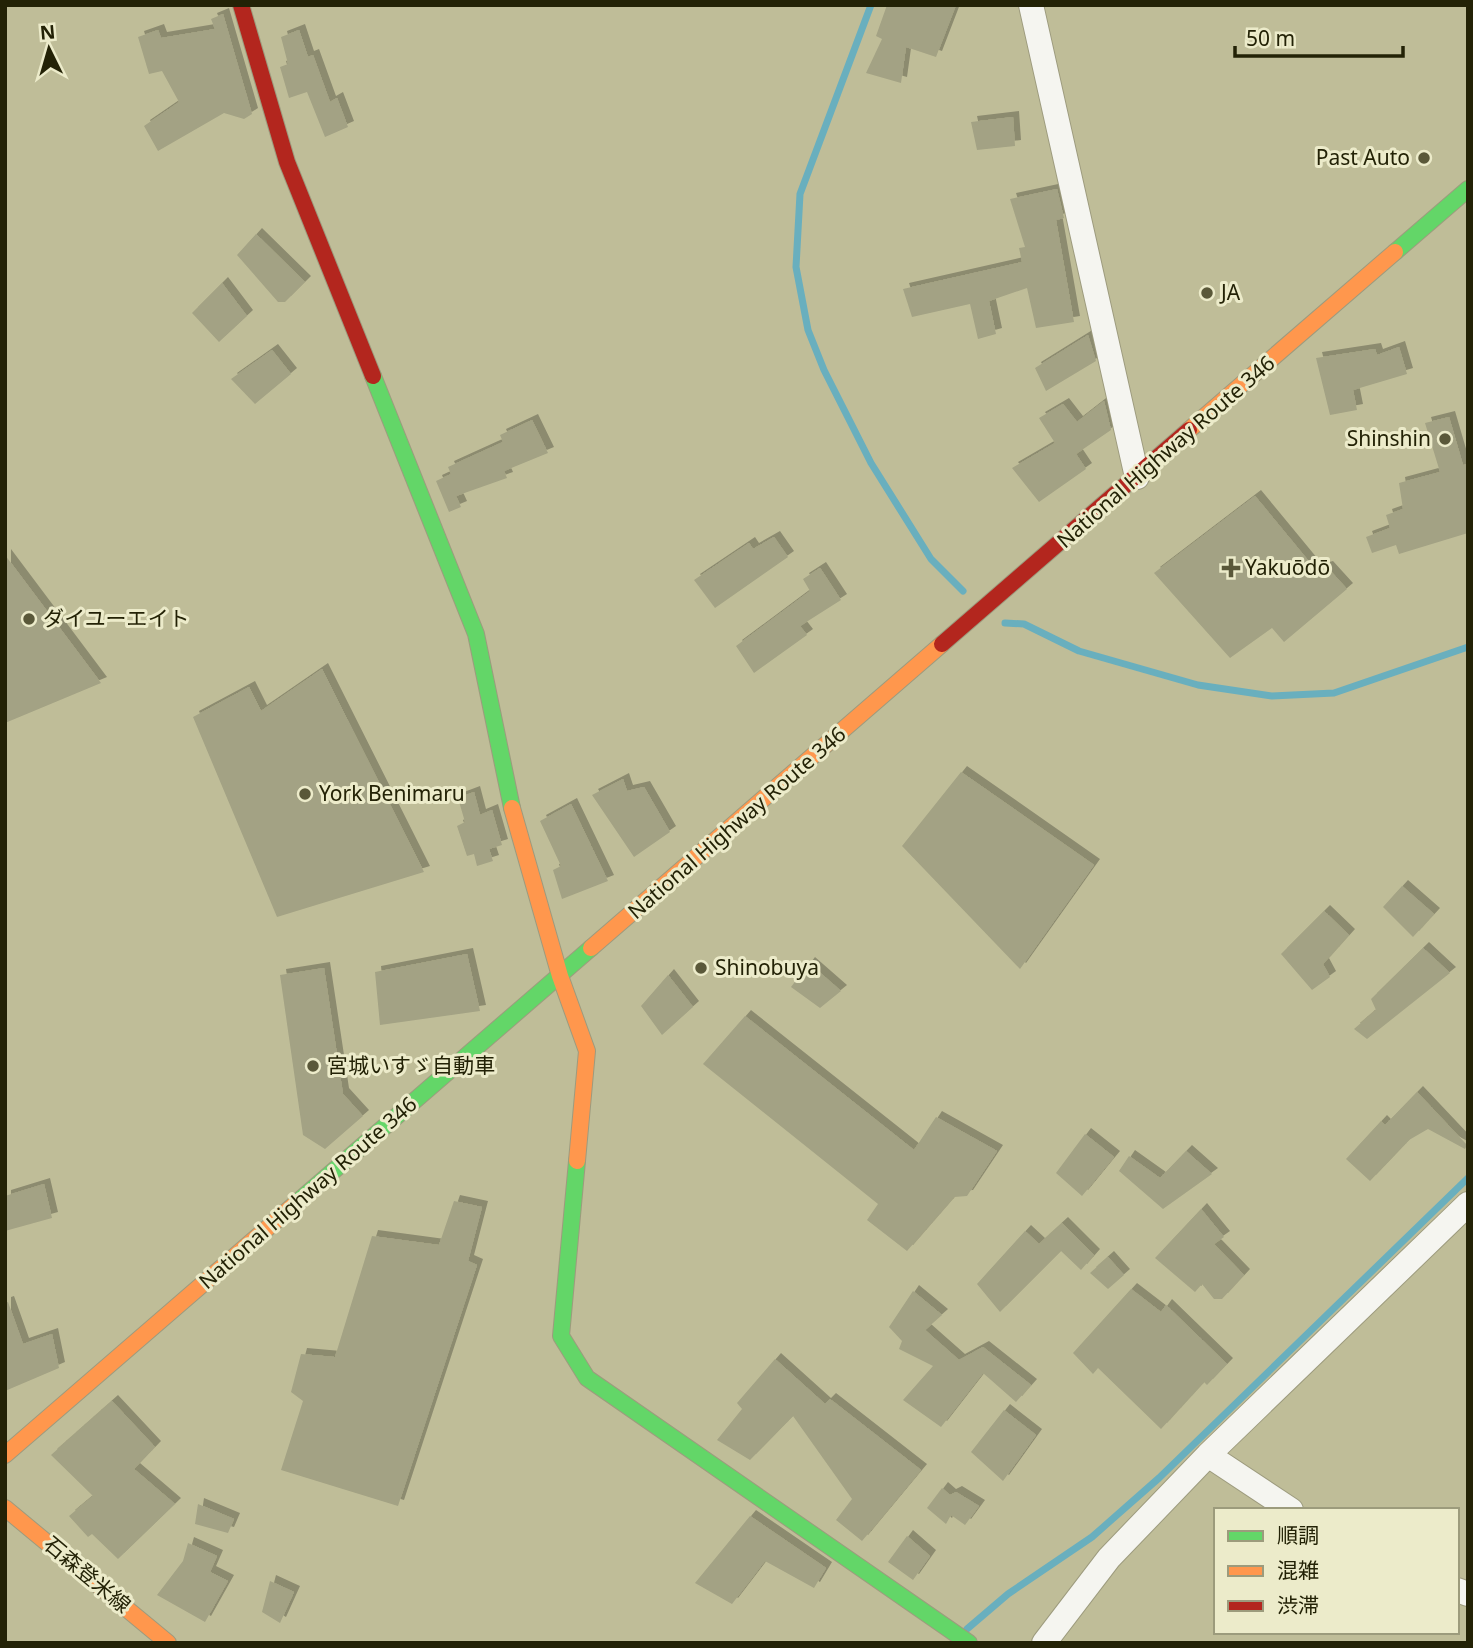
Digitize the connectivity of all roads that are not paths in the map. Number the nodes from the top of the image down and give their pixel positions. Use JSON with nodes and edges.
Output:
{"nodes":[{"id":1,"x":241,"y":5,"type":"edge"},
{"id":2,"x":1031,"y":5,"type":"edge"},
{"id":3,"x":1468,"y":190,"type":"edge"},
{"id":4,"x":1137,"y":477,"type":"junction"},
{"id":5,"x":560,"y":976,"type":"junction"},
{"id":6,"x":1468,"y":1204,"type":"edge"},
{"id":7,"x":5,"y":1455,"type":"edge"},
{"id":8,"x":1208,"y":1455,"type":"junction"},
{"id":9,"x":5,"y":1508,"type":"edge"},
{"id":10,"x":1288,"y":1508,"type":"edge"},
{"id":11,"x":168,"y":1643,"type":"edge"},
{"id":12,"x":969,"y":1643,"type":"edge"},
{"id":13,"x":1044,"y":1643,"type":"edge"}],
"edges":[{"from":1,"to":5,"type":"main road"},
{"from":2,"to":4,"type":"street"},
{"from":3,"to":4,"type":"main road","name":"National Highway Route 346"},
{"from":4,"to":5,"type":"main road","name":"National Highway Route 346"},
{"from":5,"to":7,"type":"main road","name":"National Highway Route 346"},
{"from":5,"to":12,"type":"main road"},
{"from":6,"to":8,"type":"street"},
{"from":8,"to":10,"type":"street"},
{"from":8,"to":13,"type":"street"},
{"from":9,"to":11,"type":"main road","name":"石森登米線"}]}
